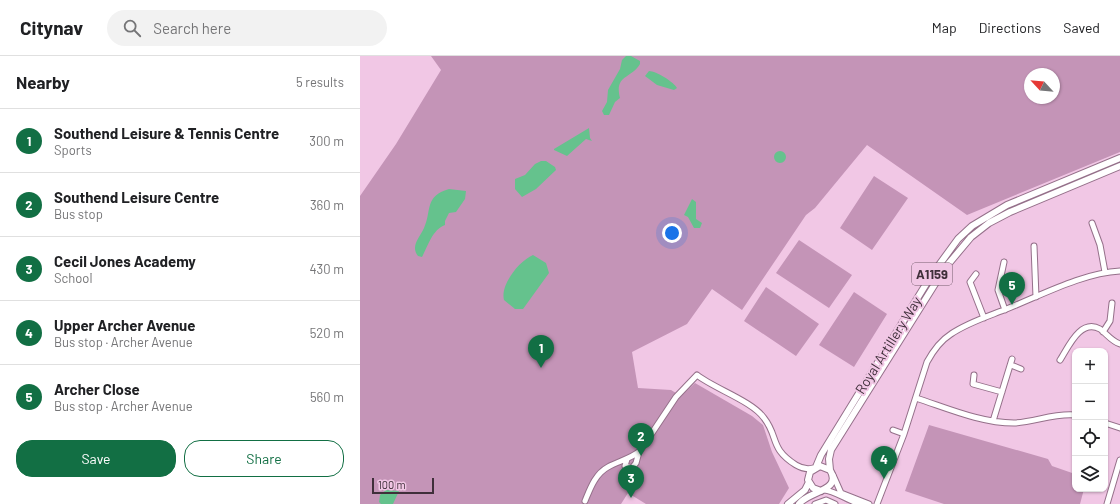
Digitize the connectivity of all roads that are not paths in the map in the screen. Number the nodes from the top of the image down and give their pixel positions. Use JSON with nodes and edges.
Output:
{"nodes":[{"id":1,"x":1120,"y":158,"type":"edge"},
{"id":2,"x":1120,"y":166,"type":"edge"},
{"id":3,"x":1092,"y":223,"type":"dead end"},
{"id":4,"x":1034,"y":246,"type":"dead end"},
{"id":5,"x":1004,"y":262,"type":"dead end"},
{"id":6,"x":1120,"y":271,"type":"edge"},
{"id":7,"x":1105,"y":272,"type":"junction"},
{"id":8,"x":976,"y":274,"type":"dead end"},
{"id":9,"x":1036,"y":297,"type":"junction"},
{"id":10,"x":1112,"y":303,"type":"dead end"},
{"id":11,"x":1005,"y":310,"type":"junction"},
{"id":12,"x":984,"y":318,"type":"junction"},
{"id":13,"x":1103,"y":332,"type":"junction"},
{"id":14,"x":1120,"y":344,"type":"edge"},
{"id":15,"x":1060,"y":360,"type":"dead end"},
{"id":16,"x":1021,"y":369,"type":"dead end"},
{"id":17,"x":974,"y":374,"type":"dead end"},
{"id":18,"x":1002,"y":392,"type":"junction"},
{"id":19,"x":916,"y":398,"type":"junction"},
{"id":20,"x":1072,"y":415,"type":"edge"},
{"id":21,"x":993,"y":421,"type":"junction"},
{"id":22,"x":1108,"y":424,"type":"edge"},
{"id":23,"x":1120,"y":428,"type":"edge"},
{"id":24,"x":893,"y":430,"type":"dead end"},
{"id":25,"x":904,"y":434,"type":"junction"},
{"id":26,"x":640,"y":451,"type":"junction"},
{"id":27,"x":627,"y":459,"type":"junction"},
{"id":28,"x":1120,"y":460,"type":"edge"},
{"id":29,"x":800,"y":467,"type":"junction"},
{"id":30,"x":814,"y":468,"type":"junction"},
{"id":31,"x":831,"y":472,"type":"junction"},
{"id":32,"x":809,"y":481,"type":"junction"},
{"id":33,"x":822,"y":490,"type":"junction"},
{"id":34,"x":845,"y":497,"type":"junction"},
{"id":35,"x":585,"y":501,"type":"dead end"},
{"id":36,"x":853,"y":503,"type":"edge"},
{"id":37,"x":788,"y":504,"type":"edge"},
{"id":38,"x":799,"y":504,"type":"edge"},
{"id":39,"x":815,"y":504,"type":"edge"},
{"id":40,"x":835,"y":504,"type":"edge"},
{"id":41,"x":847,"y":504,"type":"edge"},
{"id":42,"x":860,"y":504,"type":"edge"},
{"id":43,"x":869,"y":504,"type":"edge"},
{"id":44,"x":877,"y":504,"type":"edge"},
{"id":45,"x":1107,"y":504,"type":"edge"}],
"edges":[{"from":1,"to":30,"type":"main road","name":"Royal Artillery Way","number":"A1159"},
{"from":2,"to":31,"type":"main road","name":"Royal Artillery Way","number":"A1159"},
{"from":3,"to":7,"type":"street"},
{"from":4,"to":9,"type":"street"},
{"from":5,"to":11,"type":"street"},
{"from":6,"to":7,"type":"street"},
{"from":7,"to":9,"type":"street"},
{"from":8,"to":12,"type":"street"},
{"from":9,"to":11,"type":"street"},
{"from":10,"to":13,"type":"street"},
{"from":11,"to":12,"type":"street"},
{"from":12,"to":19,"type":"street"},
{"from":13,"to":14,"type":"street"},
{"from":13,"to":15,"type":"street"},
{"from":16,"to":18,"type":"street"},
{"from":17,"to":18,"type":"street"},
{"from":18,"to":21,"type":"street"},
{"from":19,"to":21,"type":"street"},
{"from":19,"to":25,"type":"street"},
{"from":20,"to":21,"type":"street"},
{"from":22,"to":23,"type":"street"},
{"from":24,"to":25,"type":"street"},
{"from":25,"to":44,"type":"street"},
{"from":26,"to":27,"type":"street"},
{"from":26,"to":27,"type":"street"},
{"from":26,"to":29,"type":"street"},
{"from":27,"to":35,"type":"street"},
{"from":28,"to":45,"type":"street"},
{"from":29,"to":30,"type":"street"},
{"from":29,"to":32,"type":"street"},
{"from":30,"to":31,"type":"main road"},
{"from":30,"to":32,"type":"main road"},
{"from":31,"to":33,"type":"main road"},
{"from":31,"to":34,"type":"street"},
{"from":32,"to":33,"type":"main road"},
{"from":32,"to":37,"type":"main road"},
{"from":33,"to":34,"type":"street"},
{"from":33,"to":38,"type":"main road"},
{"from":34,"to":36,"type":"street"},
{"from":34,"to":41,"type":"street"},
{"from":34,"to":43,"type":"street"},
{"from":36,"to":42,"type":"street"},
{"from":39,"to":40,"type":"street"}]}
